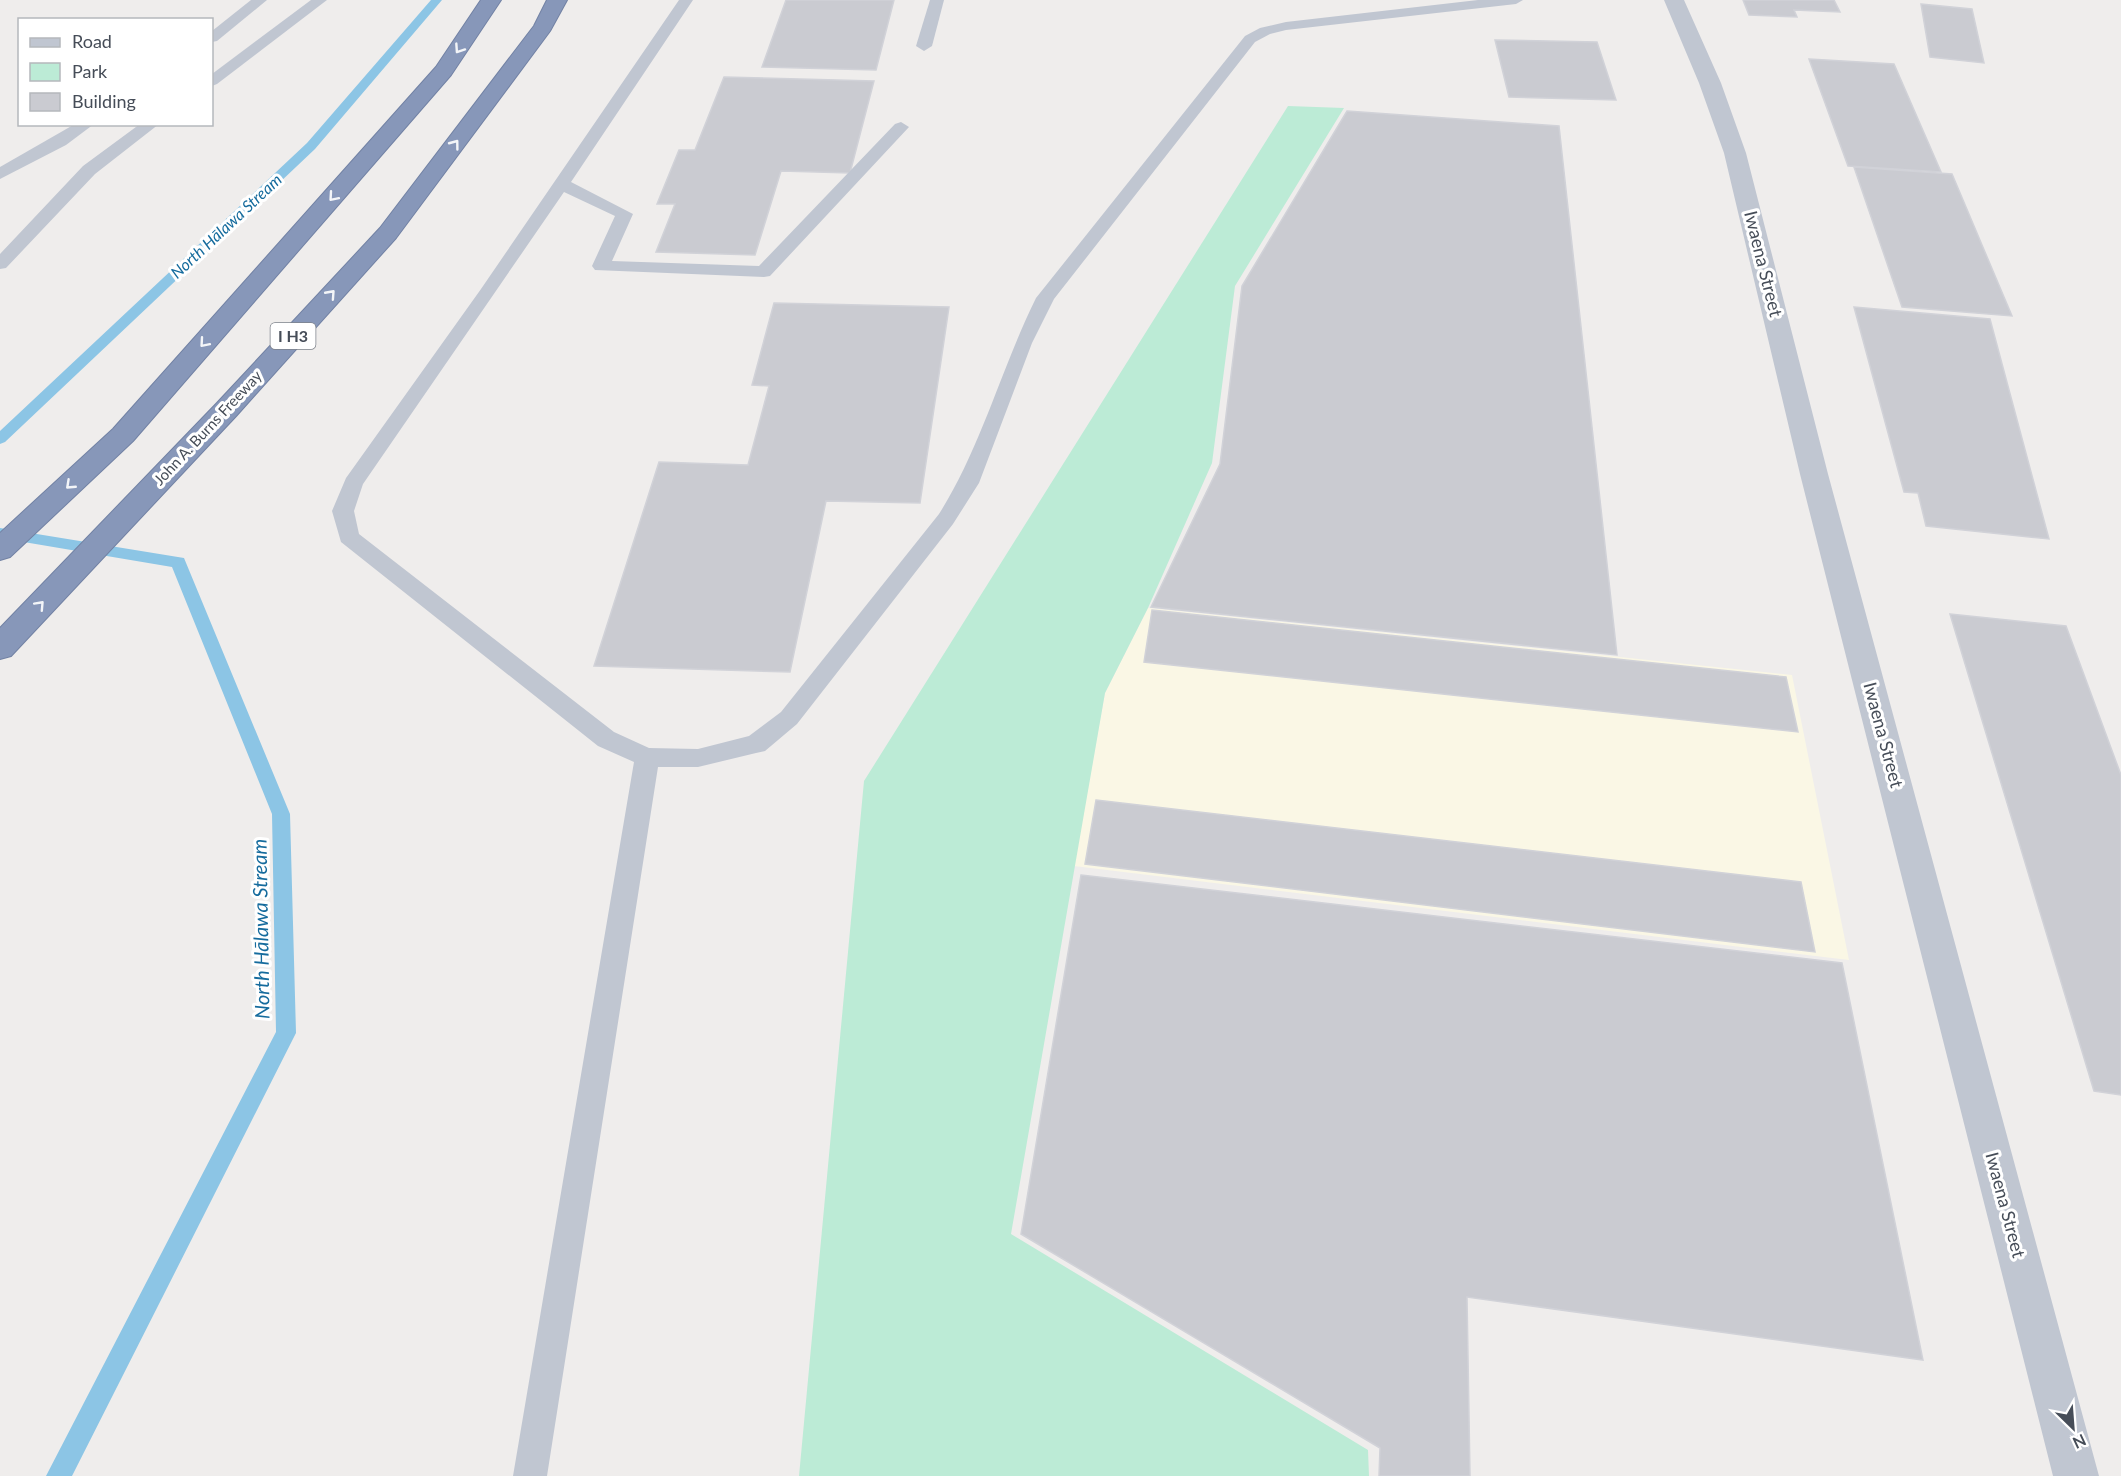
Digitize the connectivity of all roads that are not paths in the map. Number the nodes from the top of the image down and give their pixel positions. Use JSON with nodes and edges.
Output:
{"nodes":[{"id":1,"x":260,"y":0,"type":"edge"},
{"id":2,"x":320,"y":0,"type":"edge"},
{"id":3,"x":492,"y":0,"type":"edge"},
{"id":4,"x":557,"y":0,"type":"edge"},
{"id":5,"x":686,"y":0,"type":"edge"},
{"id":6,"x":937,"y":0,"type":"edge"},
{"id":7,"x":1516,"y":0,"type":"edge"},
{"id":8,"x":1674,"y":0,"type":"edge"},
{"id":9,"x":213,"y":37,"type":"edge"},
{"id":10,"x":924,"y":46,"type":"dead end"},
{"id":11,"x":213,"y":80,"type":"edge"},
{"id":12,"x":83,"y":126,"type":"edge"},
{"id":13,"x":149,"y":126,"type":"edge"},
{"id":14,"x":901,"y":127,"type":"dead end"},
{"id":15,"x":0,"y":174,"type":"edge"},
{"id":16,"x":562,"y":184,"type":"junction"},
{"id":17,"x":0,"y":264,"type":"edge"},
{"id":18,"x":0,"y":550,"type":"edge"},
{"id":19,"x":0,"y":648,"type":"edge"},
{"id":20,"x":647,"y":757,"type":"junction"},
{"id":21,"x":530,"y":1476,"type":"edge"},
{"id":22,"x":2076,"y":1476,"type":"edge"}],
"edges":[{"from":1,"to":9,"type":"lane"},
{"from":2,"to":11,"type":"lane"},
{"from":3,"to":18,"type":"highway","one_way":true},
{"from":19,"to":4,"type":"highway","name":"John A. Burns Freeway","number":"I H3","one_way":true},
{"from":5,"to":16,"type":"lane"},
{"from":6,"to":10,"type":"lane"},
{"from":7,"to":20,"type":"lane"},
{"from":8,"to":22,"type":"street","name":"Iwaena Street"},
{"from":12,"to":15,"type":"lane"},
{"from":13,"to":17,"type":"lane"},
{"from":14,"to":16,"type":"lane"},
{"from":16,"to":20,"type":"lane"},
{"from":20,"to":21,"type":"lane"}]}
